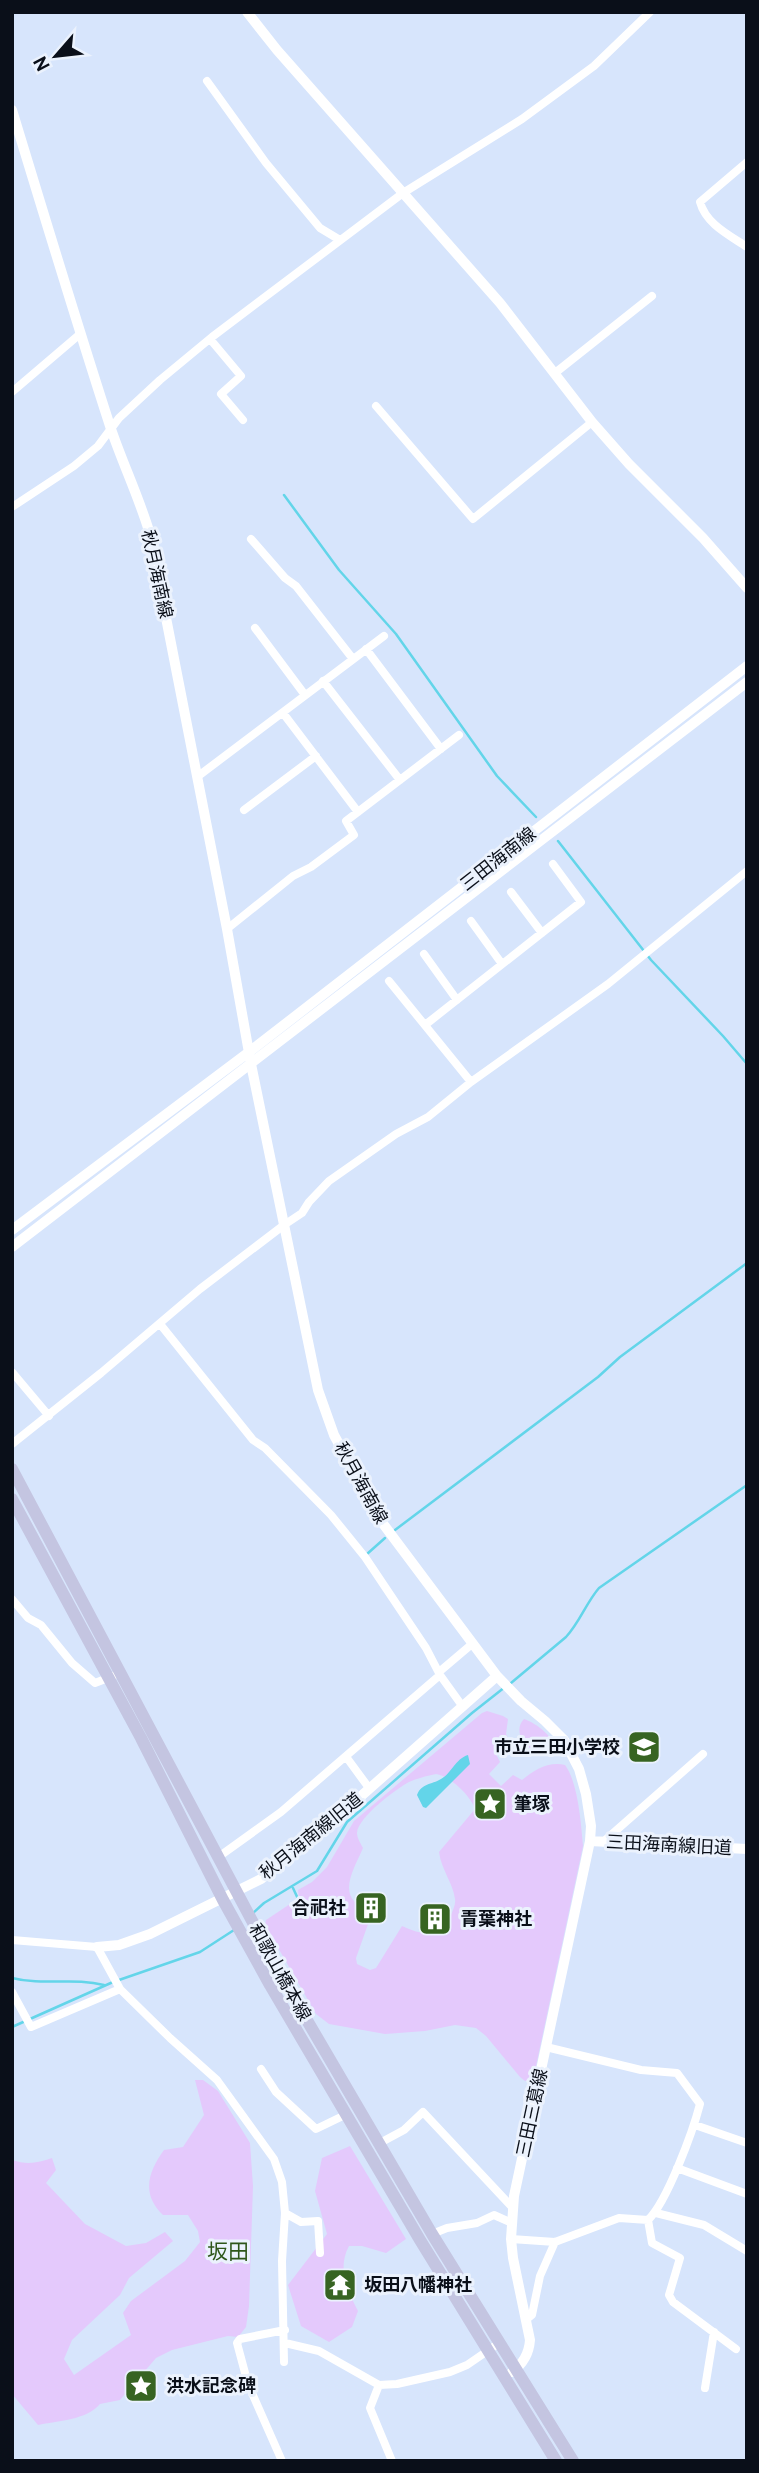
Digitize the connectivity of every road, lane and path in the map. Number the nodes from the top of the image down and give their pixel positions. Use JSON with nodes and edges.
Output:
{"nodes":[{"id":1,"x":247,"y":12,"type":"edge"},
{"id":2,"x":650,"y":12,"type":"edge"},
{"id":3,"x":208,"y":81,"type":"dead end"},
{"id":4,"x":12,"y":110,"type":"edge"},
{"id":5,"x":747,"y":162,"type":"edge"},
{"id":6,"x":403,"y":192,"type":"junction"},
{"id":7,"x":340,"y":240,"type":"junction"},
{"id":8,"x":747,"y":247,"type":"edge"},
{"id":9,"x":652,"y":296,"type":"dead end"},
{"id":10,"x":80,"y":334,"type":"junction"},
{"id":11,"x":210,"y":339,"type":"junction"},
{"id":12,"x":555,"y":373,"type":"junction"},
{"id":13,"x":12,"y":391,"type":"edge"},
{"id":14,"x":376,"y":406,"type":"dead end"},
{"id":15,"x":243,"y":420,"type":"dead end"},
{"id":16,"x":592,"y":422,"type":"junction"},
{"id":17,"x":111,"y":431,"type":"junction"},
{"id":18,"x":12,"y":507,"type":"edge"},
{"id":19,"x":251,"y":539,"type":"dead end"},
{"id":20,"x":747,"y":589,"type":"edge"},
{"id":21,"x":255,"y":628,"type":"dead end"},
{"id":22,"x":384,"y":636,"type":"dead end"},
{"id":23,"x":366,"y":649,"type":"junction"},
{"id":24,"x":353,"y":659,"type":"junction"},
{"id":25,"x":747,"y":666,"type":"edge"},
{"id":26,"x":323,"y":681,"type":"junction"},
{"id":27,"x":747,"y":682,"type":"edge"},
{"id":28,"x":305,"y":695,"type":"junction"},
{"id":29,"x":283,"y":713,"type":"junction"},
{"id":30,"x":460,"y":735,"type":"dead end"},
{"id":31,"x":441,"y":749,"type":"junction"},
{"id":32,"x":316,"y":757,"type":"junction"},
{"id":33,"x":197,"y":777,"type":"junction"},
{"id":34,"x":400,"y":780,"type":"junction"},
{"id":35,"x":244,"y":810,"type":"dead end"},
{"id":36,"x":358,"y":812,"type":"junction"},
{"id":37,"x":553,"y":864,"type":"dead end"},
{"id":38,"x":747,"y":871,"type":"edge"},
{"id":39,"x":511,"y":892,"type":"dead end"},
{"id":40,"x":471,"y":921,"type":"dead end"},
{"id":41,"x":227,"y":929,"type":"junction"},
{"id":42,"x":542,"y":933,"type":"junction"},
{"id":43,"x":424,"y":954,"type":"dead end"},
{"id":44,"x":502,"y":964,"type":"junction"},
{"id":45,"x":389,"y":981,"type":"dead end"},
{"id":46,"x":457,"y":1000,"type":"junction"},
{"id":47,"x":425,"y":1025,"type":"junction"},
{"id":48,"x":248,"y":1052,"type":"junction"},
{"id":49,"x":251,"y":1064,"type":"junction"},
{"id":50,"x":471,"y":1082,"type":"junction"},
{"id":51,"x":284,"y":1224,"type":"junction"},
{"id":52,"x":12,"y":1230,"type":"edge"},
{"id":53,"x":12,"y":1247,"type":"edge"},
{"id":54,"x":160,"y":1324,"type":"junction"},
{"id":55,"x":12,"y":1372,"type":"edge"},
{"id":56,"x":48,"y":1416,"type":"junction"},
{"id":57,"x":12,"y":1444,"type":"edge"},
{"id":58,"x":12,"y":1469,"type":"edge"},
{"id":59,"x":12,"y":1499,"type":"edge"},
{"id":60,"x":12,"y":1599,"type":"edge"},
{"id":61,"x":472,"y":1644,"type":"junction"},
{"id":62,"x":440,"y":1673,"type":"junction"},
{"id":63,"x":113,"y":1675,"type":"junction"},
{"id":64,"x":499,"y":1679,"type":"junction"},
{"id":65,"x":463,"y":1707,"type":"junction"},
{"id":66,"x":703,"y":1754,"type":"dead end"},
{"id":67,"x":347,"y":1758,"type":"junction"},
{"id":68,"x":369,"y":1788,"type":"junction"},
{"id":69,"x":590,"y":1841,"type":"junction"},
{"id":70,"x":603,"y":1842,"type":"junction"},
{"id":71,"x":747,"y":1849,"type":"edge"},
{"id":72,"x":217,"y":1858,"type":"junction"},
{"id":73,"x":235,"y":1893,"type":"junction"},
{"id":74,"x":223,"y":1900,"type":"junction"},
{"id":75,"x":12,"y":1940,"type":"edge"},
{"id":76,"x":97,"y":1947,"type":"junction"},
{"id":77,"x":119,"y":1987,"type":"junction"},
{"id":78,"x":12,"y":1992,"type":"edge"},
{"id":79,"x":546,"y":2048,"type":"junction"},
{"id":80,"x":261,"y":2069,"type":"dead end"},
{"id":81,"x":345,"y":2115,"type":"junction"},
{"id":82,"x":695,"y":2124,"type":"junction"},
{"id":83,"x":747,"y":2143,"type":"edge"},
{"id":84,"x":378,"y":2144,"type":"junction"},
{"id":85,"x":677,"y":2168,"type":"junction"},
{"id":86,"x":747,"y":2194,"type":"edge"},
{"id":87,"x":513,"y":2208,"type":"junction"},
{"id":88,"x":285,"y":2213,"type":"junction"},
{"id":89,"x":656,"y":2213,"type":"junction"},
{"id":90,"x":648,"y":2220,"type":"junction"},
{"id":91,"x":512,"y":2223,"type":"junction"},
{"id":92,"x":432,"y":2234,"type":"junction"},
{"id":93,"x":511,"y":2239,"type":"junction"},
{"id":94,"x":555,"y":2242,"type":"junction"},
{"id":95,"x":747,"y":2251,"type":"edge"},
{"id":96,"x":320,"y":2253,"type":"dead end"},
{"id":97,"x":527,"y":2319,"type":"junction"},
{"id":98,"x":285,"y":2330,"type":"junction"},
{"id":99,"x":714,"y":2332,"type":"junction"},
{"id":100,"x":285,"y":2343,"type":"junction"},
{"id":101,"x":499,"y":2343,"type":"junction"},
{"id":102,"x":736,"y":2349,"type":"dead end"},
{"id":103,"x":488,"y":2351,"type":"junction"},
{"id":104,"x":284,"y":2362,"type":"dead end"},
{"id":105,"x":516,"y":2369,"type":"junction"},
{"id":106,"x":505,"y":2378,"type":"junction"},
{"id":107,"x":379,"y":2385,"type":"junction"},
{"id":108,"x":705,"y":2388,"type":"dead end"},
{"id":109,"x":282,"y":2461,"type":"edge"},
{"id":110,"x":392,"y":2461,"type":"edge"},
{"id":111,"x":556,"y":2461,"type":"edge"},
{"id":112,"x":573,"y":2461,"type":"edge"}],
"edges":[{"from":1,"to":6,"type":"main road"},
{"from":2,"to":6,"type":"street"},
{"from":3,"to":7,"type":"street"},
{"from":4,"to":10,"type":"main road","name":"秋月海南線"},
{"from":5,"to":8,"type":"street"},
{"from":6,"to":7,"type":"street"},
{"from":6,"to":12,"type":"main road"},
{"from":7,"to":11,"type":"street"},
{"from":9,"to":12,"type":"street"},
{"from":10,"to":13,"type":"street"},
{"from":10,"to":17,"type":"main road","name":"秋月海南線"},
{"from":11,"to":15,"type":"street"},
{"from":11,"to":17,"type":"street"},
{"from":12,"to":16,"type":"main road"},
{"from":14,"to":16,"type":"street"},
{"from":16,"to":20,"type":"main road"},
{"from":17,"to":18,"type":"street"},
{"from":17,"to":33,"type":"main road","name":"秋月海南線"},
{"from":19,"to":24,"type":"street"},
{"from":21,"to":28,"type":"street"},
{"from":22,"to":23,"type":"street"},
{"from":23,"to":24,"type":"street"},
{"from":23,"to":31,"type":"street"},
{"from":24,"to":26,"type":"street"},
{"from":25,"to":48,"type":"main road","name":"三田海南線"},
{"from":26,"to":28,"type":"street"},
{"from":26,"to":34,"type":"street"},
{"from":27,"to":49,"type":"main road","name":"三田海南線"},
{"from":28,"to":29,"type":"street"},
{"from":29,"to":32,"type":"street"},
{"from":29,"to":33,"type":"street"},
{"from":30,"to":31,"type":"street"},
{"from":31,"to":34,"type":"street"},
{"from":32,"to":35,"type":"street"},
{"from":32,"to":36,"type":"street"},
{"from":33,"to":41,"type":"main road","name":"秋月海南線"},
{"from":34,"to":36,"type":"street"},
{"from":36,"to":41,"type":"street"},
{"from":37,"to":42,"type":"street"},
{"from":38,"to":50,"type":"street"},
{"from":39,"to":42,"type":"street"},
{"from":40,"to":44,"type":"street"},
{"from":41,"to":48,"type":"main road","name":"秋月海南線"},
{"from":42,"to":44,"type":"street"},
{"from":43,"to":46,"type":"street"},
{"from":44,"to":46,"type":"street"},
{"from":45,"to":47,"type":"street"},
{"from":46,"to":47,"type":"street"},
{"from":47,"to":50,"type":"street"},
{"from":48,"to":49,"type":"main road","name":"秋月海南線"},
{"from":48,"to":52,"type":"main road"},
{"from":49,"to":51,"type":"main road","name":"秋月海南線"},
{"from":49,"to":53,"type":"main road"},
{"from":50,"to":51,"type":"street"},
{"from":51,"to":54,"type":"street"},
{"from":51,"to":61,"type":"main road","name":"秋月海南線"},
{"from":54,"to":56,"type":"street"},
{"from":54,"to":62,"type":"street"},
{"from":55,"to":56,"type":"street"},
{"from":56,"to":57,"type":"street"},
{"from":58,"to":63,"type":"main road","name":"和歌山橋本線"},
{"from":59,"to":63,"type":"main road","name":"和歌山橋本線"},
{"from":60,"to":63,"type":"street"},
{"from":61,"to":62,"type":"street"},
{"from":61,"to":64,"type":"main road","name":"秋月海南線"},
{"from":62,"to":65,"type":"street"},
{"from":62,"to":67,"type":"street"},
{"from":63,"to":72,"type":"main road","name":"和歌山橋本線"},
{"from":63,"to":74,"type":"main road","name":"和歌山橋本線"},
{"from":64,"to":65,"type":"main road","name":"秋月海南線旧道"},
{"from":64,"to":69,"type":"main road","name":"秋月海南線"},
{"from":65,"to":68,"type":"main road","name":"秋月海南線旧道"},
{"from":66,"to":70,"type":"street"},
{"from":67,"to":68,"type":"street"},
{"from":67,"to":72,"type":"street"},
{"from":68,"to":73,"type":"main road","name":"秋月海南線旧道"},
{"from":69,"to":70,"type":"main road","name":"三田海南線旧道"},
{"from":69,"to":79,"type":"main road","name":"三田三葛線"},
{"from":70,"to":71,"type":"main road","name":"三田海南線旧道"},
{"from":72,"to":73,"type":"main road","name":"和歌山橋本線"},
{"from":73,"to":74,"type":"main road","name":"秋月海南線旧道"},
{"from":73,"to":84,"type":"main road","name":"和歌山橋本線"},
{"from":74,"to":76,"type":"main road","name":"秋月海南線旧道"},
{"from":74,"to":81,"type":"main road","name":"和歌山橋本線"},
{"from":75,"to":76,"type":"street","name":"秋月海南線旧道"},
{"from":76,"to":77,"type":"street"},
{"from":77,"to":78,"type":"street"},
{"from":77,"to":88,"type":"street"},
{"from":79,"to":82,"type":"street"},
{"from":79,"to":87,"type":"main road","name":"三田三葛線"},
{"from":80,"to":81,"type":"street"},
{"from":81,"to":103,"type":"main road","name":"和歌山橋本線"},
{"from":82,"to":83,"type":"street"},
{"from":82,"to":85,"type":"street"},
{"from":84,"to":87,"type":"street"},
{"from":84,"to":92,"type":"main road","name":"和歌山橋本線"},
{"from":85,"to":86,"type":"street"},
{"from":85,"to":89,"type":"street"},
{"from":87,"to":91,"type":"main road","name":"三田三葛線"},
{"from":88,"to":96,"type":"street"},
{"from":88,"to":98,"type":"street"},
{"from":89,"to":90,"type":"street"},
{"from":89,"to":95,"type":"street"},
{"from":90,"to":94,"type":"street"},
{"from":90,"to":99,"type":"street"},
{"from":91,"to":92,"type":"street"},
{"from":91,"to":93,"type":"main road","name":"三田三葛線"},
{"from":92,"to":101,"type":"main road","name":"和歌山橋本線"},
{"from":93,"to":94,"type":"street"},
{"from":93,"to":97,"type":"main road","name":"三田三葛線"},
{"from":94,"to":97,"type":"street"},
{"from":97,"to":105,"type":"main road","name":"三田三葛線"},
{"from":98,"to":100,"type":"street"},
{"from":98,"to":109,"type":"street"},
{"from":99,"to":102,"type":"street"},
{"from":99,"to":108,"type":"street"},
{"from":100,"to":104,"type":"street"},
{"from":100,"to":107,"type":"street"},
{"from":101,"to":103,"type":"street"},
{"from":101,"to":105,"type":"main road","name":"和歌山橋本線"},
{"from":103,"to":106,"type":"main road","name":"和歌山橋本線"},
{"from":103,"to":107,"type":"street"},
{"from":105,"to":106,"type":"main road","name":"三田三葛線"},
{"from":105,"to":112,"type":"main road","name":"和歌山橋本線"},
{"from":106,"to":111,"type":"main road","name":"和歌山橋本線"},
{"from":107,"to":110,"type":"street"}]}
